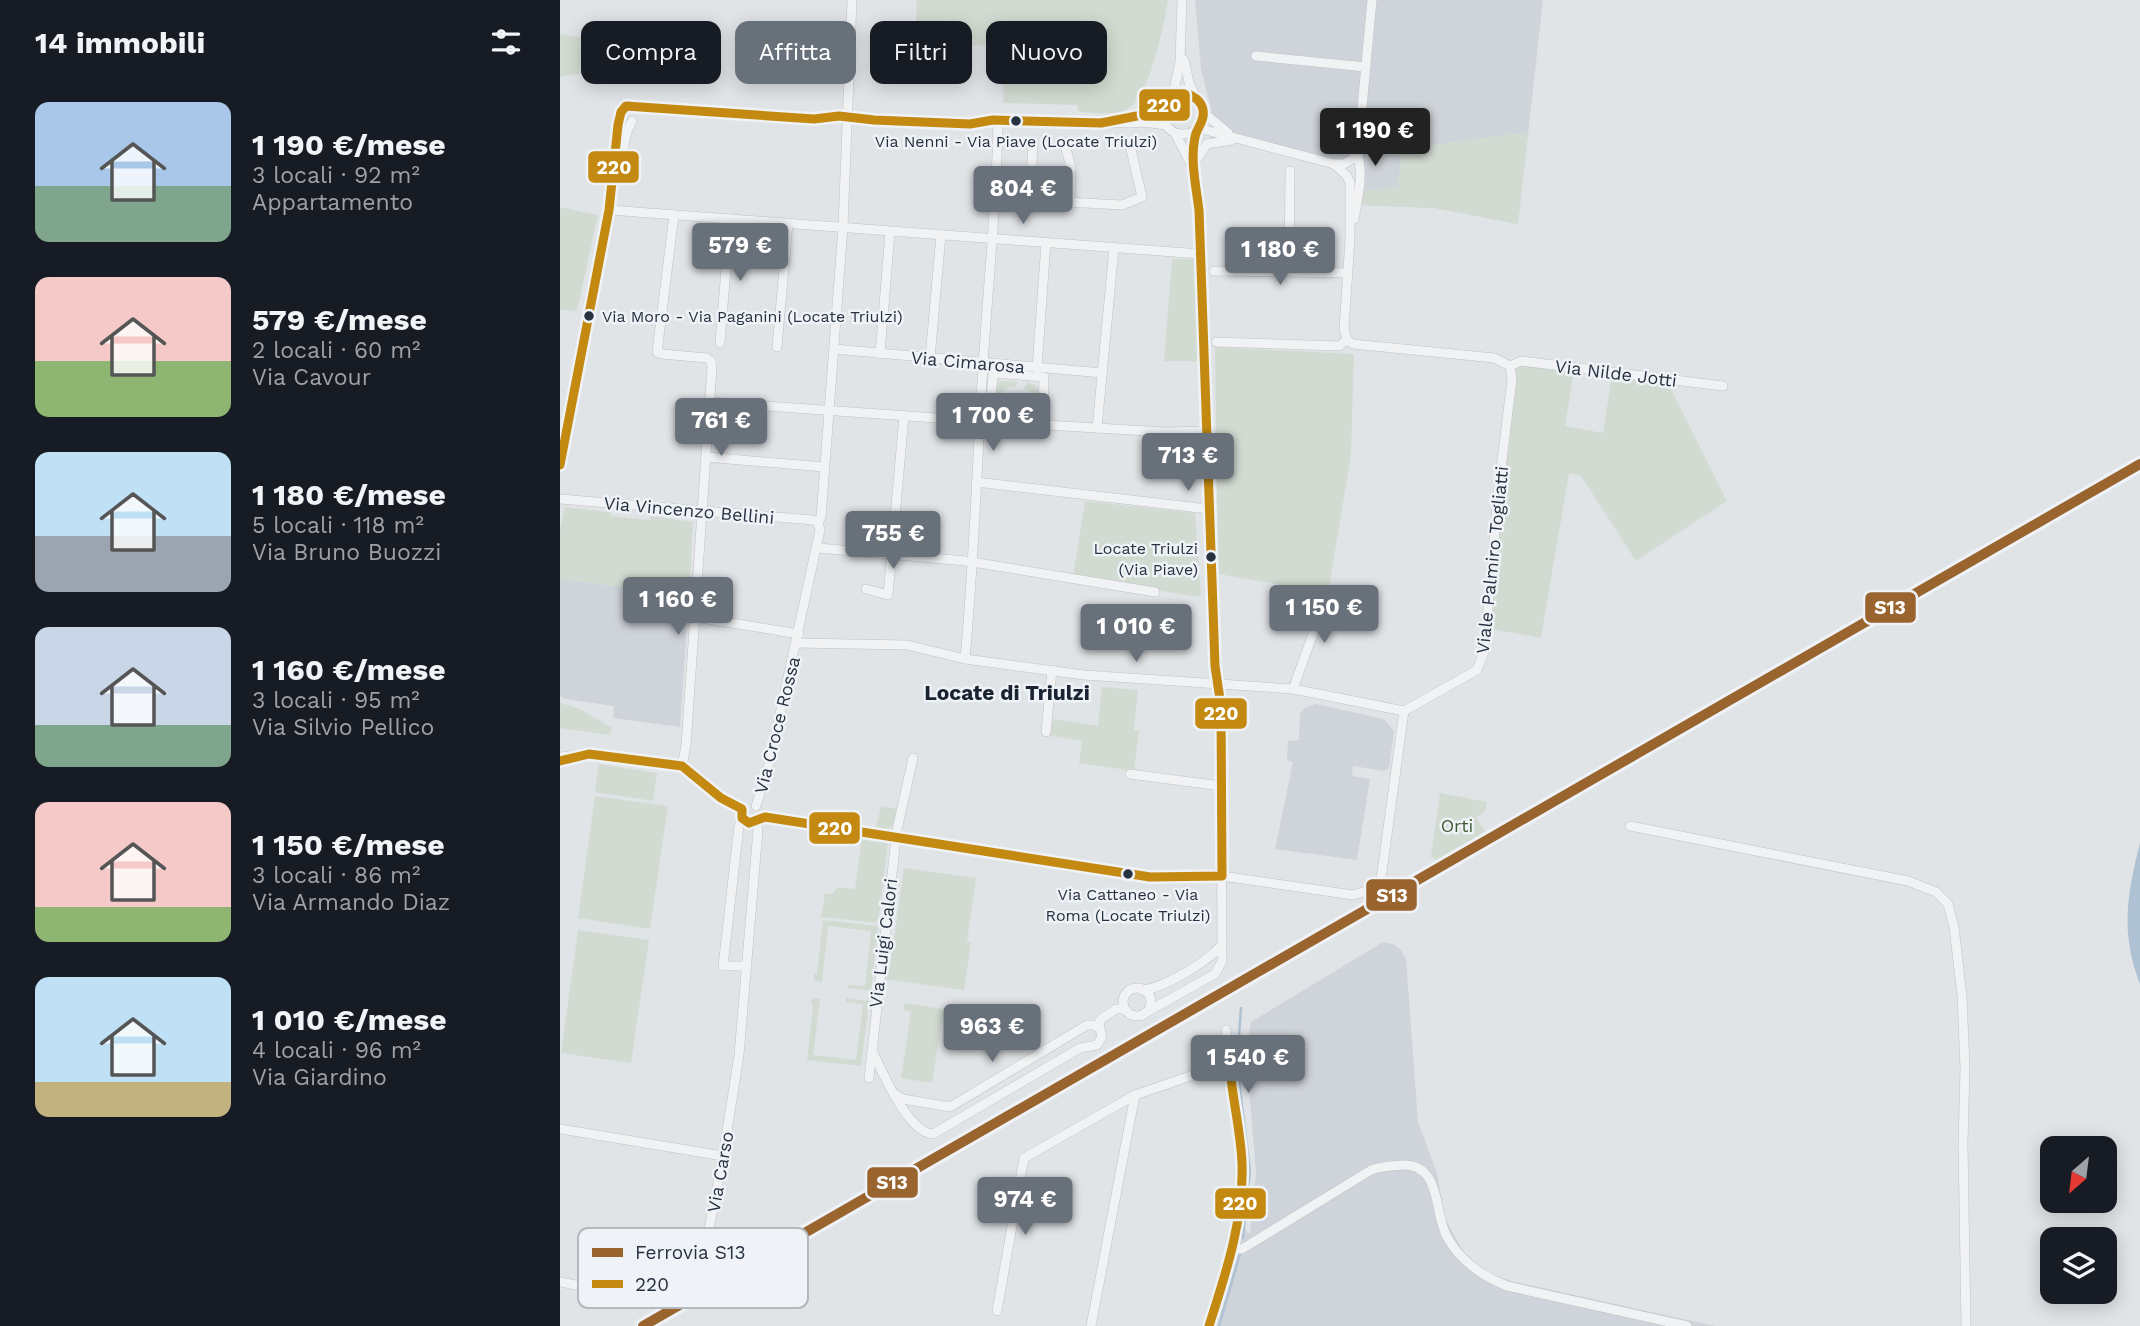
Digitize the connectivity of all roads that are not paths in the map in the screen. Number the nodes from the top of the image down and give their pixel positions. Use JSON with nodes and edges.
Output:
{"nodes":[{"id":1,"x":852,"y":0,"type":"edge"},
{"id":2,"x":1182,"y":0,"type":"edge"},
{"id":3,"x":1372,"y":0,"type":"edge"},
{"id":4,"x":1182,"y":41,"type":"junction"},
{"id":5,"x":1256,"y":56,"type":"dead end"},
{"id":6,"x":1366,"y":67,"type":"junction"},
{"id":7,"x":1174,"y":95,"type":"junction"},
{"id":8,"x":1195,"y":96,"type":"junction"},
{"id":9,"x":1163,"y":107,"type":"junction"},
{"id":10,"x":1204,"y":113,"type":"junction"},
{"id":11,"x":621,"y":115,"type":"junction"},
{"id":12,"x":634,"y":116,"type":"junction"},
{"id":13,"x":848,"y":117,"type":"junction"},
{"id":14,"x":998,"y":120,"type":"junction"},
{"id":15,"x":1101,"y":123,"type":"junction"},
{"id":16,"x":1166,"y":125,"type":"junction"},
{"id":17,"x":1197,"y":129,"type":"junction"},
{"id":18,"x":1175,"y":133,"type":"junction"},
{"id":19,"x":1238,"y":139,"type":"junction"},
{"id":20,"x":1064,"y":142,"type":"dead end"},
{"id":21,"x":1032,"y":144,"type":"dead end"},
{"id":22,"x":1130,"y":145,"type":"dead end"},
{"id":23,"x":1357,"y":152,"type":"junction"},
{"id":24,"x":1339,"y":164,"type":"junction"},
{"id":25,"x":1194,"y":165,"type":"junction"},
{"id":26,"x":1290,"y":171,"type":"dead end"},
{"id":27,"x":1359,"y":188,"type":"junction"},
{"id":28,"x":995,"y":198,"type":"junction"},
{"id":29,"x":1030,"y":200,"type":"junction"},
{"id":30,"x":1070,"y":202,"type":"junction"},
{"id":31,"x":610,"y":207,"type":"junction"},
{"id":32,"x":674,"y":215,"type":"junction"},
{"id":33,"x":730,"y":219,"type":"junction"},
{"id":34,"x":788,"y":223,"type":"junction"},
{"id":35,"x":843,"y":227,"type":"junction"},
{"id":36,"x":890,"y":232,"type":"junction"},
{"id":37,"x":941,"y":235,"type":"junction"},
{"id":38,"x":993,"y":238,"type":"junction"},
{"id":39,"x":1350,"y":239,"type":"junction"},
{"id":40,"x":1046,"y":243,"type":"junction"},
{"id":41,"x":1114,"y":248,"type":"junction"},
{"id":42,"x":1200,"y":254,"type":"junction"},
{"id":43,"x":1214,"y":271,"type":"dead end"},
{"id":44,"x":1289,"y":272,"type":"junction"},
{"id":45,"x":1347,"y":272,"type":"junction"},
{"id":46,"x":1347,"y":340,"type":"junction"},
{"id":47,"x":1216,"y":342,"type":"dead end"},
{"id":48,"x":720,"y":343,"type":"dead end"},
{"id":49,"x":777,"y":347,"type":"dead end"},
{"id":50,"x":834,"y":349,"type":"junction"},
{"id":51,"x":880,"y":354,"type":"junction"},
{"id":52,"x":930,"y":358,"type":"junction"},
{"id":53,"x":983,"y":363,"type":"junction"},
{"id":54,"x":1510,"y":366,"type":"junction"},
{"id":55,"x":993,"y":369,"type":"junction"},
{"id":56,"x":1042,"y":371,"type":"junction"},
{"id":57,"x":1102,"y":373,"type":"junction"},
{"id":58,"x":1723,"y":386,"type":"dead end"},
{"id":59,"x":710,"y":402,"type":"junction"},
{"id":60,"x":829,"y":412,"type":"junction"},
{"id":61,"x":904,"y":416,"type":"junction"},
{"id":62,"x":980,"y":422,"type":"junction"},
{"id":63,"x":1097,"y":428,"type":"junction"},
{"id":64,"x":1207,"y":431,"type":"junction"},
{"id":65,"x":706,"y":457,"type":"junction"},
{"id":66,"x":560,"y":466,"type":"edge"},
{"id":67,"x":824,"y":467,"type":"junction"},
{"id":68,"x":976,"y":482,"type":"junction"},
{"id":69,"x":560,"y":499,"type":"edge"},
{"id":70,"x":1208,"y":509,"type":"junction"},
{"id":71,"x":701,"y":512,"type":"junction"},
{"id":72,"x":818,"y":523,"type":"junction"},
{"id":73,"x":818,"y":548,"type":"junction"},
{"id":74,"x":892,"y":556,"type":"junction"},
{"id":75,"x":973,"y":562,"type":"junction"},
{"id":76,"x":866,"y":589,"type":"dead end"},
{"id":77,"x":1155,"y":592,"type":"dead end"},
{"id":78,"x":1325,"y":593,"type":"dead end"},
{"id":79,"x":695,"y":617,"type":"junction"},
{"id":80,"x":797,"y":638,"type":"junction"},
{"id":81,"x":965,"y":659,"type":"junction"},
{"id":82,"x":1052,"y":670,"type":"junction"},
{"id":83,"x":1218,"y":685,"type":"junction"},
{"id":84,"x":1293,"y":689,"type":"junction"},
{"id":85,"x":1404,"y":711,"type":"junction"},
{"id":86,"x":1046,"y":732,"type":"dead end"},
{"id":87,"x":913,"y":758,"type":"dead end"},
{"id":88,"x":560,"y":759,"type":"edge"},
{"id":89,"x":682,"y":766,"type":"junction"},
{"id":90,"x":1130,"y":774,"type":"dead end"},
{"id":91,"x":1221,"y":786,"type":"junction"},
{"id":92,"x":756,"y":806,"type":"junction"},
{"id":93,"x":742,"y":809,"type":"junction"},
{"id":94,"x":757,"y":820,"type":"junction"},
{"id":95,"x":744,"y":821,"type":"junction"},
{"id":96,"x":1630,"y":827,"type":"dead end"},
{"id":97,"x":897,"y":836,"type":"junction"},
{"id":98,"x":1222,"y":876,"type":"junction"},
{"id":99,"x":1222,"y":941,"type":"junction"},
{"id":100,"x":747,"y":966,"type":"junction"},
{"id":101,"x":1142,"y":989,"type":"junction"},
{"id":102,"x":1125,"y":1009,"type":"junction"},
{"id":103,"x":1145,"y":1013,"type":"junction"},
{"id":104,"x":1100,"y":1029,"type":"junction"},
{"id":105,"x":1226,"y":1030,"type":"dead end"},
{"id":106,"x":872,"y":1051,"type":"junction"},
{"id":107,"x":1230,"y":1068,"type":"junction"},
{"id":108,"x":869,"y":1078,"type":"dead end"},
{"id":109,"x":893,"y":1093,"type":"junction"},
{"id":110,"x":1135,"y":1095,"type":"junction"},
{"id":111,"x":924,"y":1103,"type":"junction"},
{"id":112,"x":914,"y":1122,"type":"junction"},
{"id":113,"x":560,"y":1129,"type":"edge"},
{"id":114,"x":723,"y":1156,"type":"junction"},
{"id":115,"x":709,"y":1228,"type":"edge"},
{"id":116,"x":1232,"y":1249,"type":"junction"},
{"id":117,"x":560,"y":1282,"type":"edge"},
{"id":118,"x":578,"y":1286,"type":"edge"},
{"id":119,"x":997,"y":1311,"type":"dead end"},
{"id":120,"x":1091,"y":1326,"type":"edge"},
{"id":121,"x":1209,"y":1326,"type":"edge"},
{"id":122,"x":1687,"y":1326,"type":"edge"},
{"id":123,"x":1966,"y":1326,"type":"edge"}],
"edges":[{"from":1,"to":13,"type":"street","name":"Via Croce Rossa"},
{"from":2,"to":4,"type":"street"},
{"from":3,"to":6,"type":"street"},
{"from":4,"to":7,"type":"street"},
{"from":4,"to":8,"type":"street"},
{"from":5,"to":6,"type":"street"},
{"from":6,"to":23,"type":"street"},
{"from":7,"to":8,"type":"street"},
{"from":7,"to":9,"type":"street"},
{"from":8,"to":10,"type":"street"},
{"from":9,"to":15,"type":"street"},
{"from":9,"to":16,"type":"street"},
{"from":10,"to":17,"type":"street"},
{"from":10,"to":19,"type":"street"},
{"from":11,"to":12,"type":"street"},
{"from":11,"to":12,"type":"street"},
{"from":11,"to":31,"type":"street"},
{"from":12,"to":13,"type":"street"},
{"from":12,"to":31,"type":"street"},
{"from":13,"to":14,"type":"street"},
{"from":13,"to":35,"type":"street","name":"Via Croce Rossa"},
{"from":14,"to":15,"type":"street"},
{"from":14,"to":28,"type":"street"},
{"from":15,"to":16,"type":"street"},
{"from":16,"to":18,"type":"street"},
{"from":17,"to":18,"type":"street"},
{"from":17,"to":19,"type":"street"},
{"from":17,"to":25,"type":"street"},
{"from":18,"to":25,"type":"street"},
{"from":19,"to":24,"type":"street"},
{"from":19,"to":25,"type":"street"},
{"from":20,"to":30,"type":"street"},
{"from":21,"to":29,"type":"street"},
{"from":22,"to":30,"type":"street"},
{"from":23,"to":24,"type":"street"},
{"from":23,"to":27,"type":"street"},
{"from":24,"to":27,"type":"street"},
{"from":24,"to":39,"type":"street"},
{"from":25,"to":42,"type":"street"},
{"from":26,"to":44,"type":"street"},
{"from":27,"to":39,"type":"street"},
{"from":28,"to":29,"type":"street"},
{"from":28,"to":38,"type":"street"},
{"from":29,"to":30,"type":"street"},
{"from":31,"to":32,"type":"street"},
{"from":31,"to":66,"type":"street"},
{"from":32,"to":33,"type":"street"},
{"from":32,"to":59,"type":"street"},
{"from":33,"to":34,"type":"street"},
{"from":33,"to":48,"type":"street"},
{"from":34,"to":35,"type":"street"},
{"from":34,"to":49,"type":"street"},
{"from":35,"to":36,"type":"street"},
{"from":35,"to":50,"type":"street","name":"Via Croce Rossa"},
{"from":36,"to":37,"type":"street"},
{"from":36,"to":51,"type":"street"},
{"from":37,"to":38,"type":"street"},
{"from":37,"to":52,"type":"street"},
{"from":38,"to":40,"type":"street"},
{"from":38,"to":53,"type":"street"},
{"from":39,"to":45,"type":"street"},
{"from":40,"to":41,"type":"street"},
{"from":40,"to":56,"type":"street"},
{"from":41,"to":42,"type":"street"},
{"from":41,"to":57,"type":"street"},
{"from":42,"to":64,"type":"street"},
{"from":43,"to":44,"type":"street"},
{"from":44,"to":45,"type":"street"},
{"from":45,"to":46,"type":"street"},
{"from":46,"to":47,"type":"street"},
{"from":46,"to":54,"type":"street"},
{"from":50,"to":51,"type":"street","name":"Via Cimarosa"},
{"from":50,"to":60,"type":"street","name":"Via Croce Rossa"},
{"from":51,"to":52,"type":"street","name":"Via Cimarosa"},
{"from":52,"to":53,"type":"street","name":"Via Cimarosa"},
{"from":53,"to":55,"type":"street","name":"Via Cimarosa"},
{"from":53,"to":62,"type":"street"},
{"from":54,"to":58,"type":"street","name":"Via Nilde Jotti"},
{"from":54,"to":85,"type":"street","name":"Viale Palmiro Togliatti"},
{"from":55,"to":56,"type":"street","name":"Via Cimarosa"},
{"from":55,"to":56,"type":"street"},
{"from":56,"to":57,"type":"street","name":"Via Cimarosa"},
{"from":57,"to":63,"type":"street"},
{"from":59,"to":60,"type":"street"},
{"from":59,"to":65,"type":"street"},
{"from":60,"to":61,"type":"street"},
{"from":60,"to":67,"type":"street","name":"Via Croce Rossa"},
{"from":61,"to":62,"type":"street"},
{"from":61,"to":74,"type":"street"},
{"from":62,"to":63,"type":"street"},
{"from":62,"to":68,"type":"street"},
{"from":63,"to":64,"type":"street"},
{"from":64,"to":70,"type":"street"},
{"from":65,"to":67,"type":"street"},
{"from":65,"to":71,"type":"street"},
{"from":67,"to":72,"type":"street","name":"Via Croce Rossa"},
{"from":68,"to":70,"type":"street"},
{"from":68,"to":75,"type":"street"},
{"from":69,"to":71,"type":"street","name":"Via Vincenzo Bellini"},
{"from":70,"to":83,"type":"street"},
{"from":71,"to":72,"type":"street","name":"Via Vincenzo Bellini"},
{"from":71,"to":79,"type":"street"},
{"from":72,"to":73,"type":"street","name":"Via Croce Rossa"},
{"from":73,"to":74,"type":"street"},
{"from":73,"to":80,"type":"street","name":"Via Croce Rossa"},
{"from":74,"to":75,"type":"street"},
{"from":74,"to":76,"type":"street"},
{"from":75,"to":77,"type":"street"},
{"from":75,"to":81,"type":"street"},
{"from":78,"to":84,"type":"street"},
{"from":79,"to":80,"type":"street"},
{"from":79,"to":89,"type":"street"},
{"from":80,"to":81,"type":"street"},
{"from":80,"to":92,"type":"street","name":"Via Croce Rossa"},
{"from":81,"to":82,"type":"street"},
{"from":82,"to":83,"type":"street"},
{"from":82,"to":86,"type":"street"},
{"from":83,"to":84,"type":"street"},
{"from":83,"to":91,"type":"street"},
{"from":84,"to":85,"type":"street"},
{"from":85,"to":98,"type":"street"},
{"from":87,"to":97,"type":"street","name":"Via Luigi Calori"},
{"from":88,"to":89,"type":"street"},
{"from":89,"to":93,"type":"street"},
{"from":90,"to":91,"type":"street"},
{"from":91,"to":98,"type":"street"},
{"from":92,"to":93,"type":"street"},
{"from":92,"to":94,"type":"street"},
{"from":93,"to":95,"type":"street"},
{"from":94,"to":95,"type":"street"},
{"from":94,"to":97,"type":"street"},
{"from":94,"to":100,"type":"street","name":"Via Carso"},
{"from":95,"to":100,"type":"street"},
{"from":96,"to":123,"type":"street"},
{"from":97,"to":98,"type":"street"},
{"from":97,"to":106,"type":"street","name":"Via Luigi Calori"},
{"from":98,"to":99,"type":"street"},
{"from":99,"to":101,"type":"street"},
{"from":99,"to":103,"type":"street"},
{"from":100,"to":114,"type":"street","name":"Via Carso"},
{"from":101,"to":102,"type":"street"},
{"from":101,"to":103,"type":"street"},
{"from":102,"to":103,"type":"street"},
{"from":102,"to":104,"type":"street"},
{"from":104,"to":111,"type":"street"},
{"from":104,"to":112,"type":"street"},
{"from":105,"to":107,"type":"street"},
{"from":106,"to":108,"type":"street","name":"Via Luigi Calori"},
{"from":106,"to":109,"type":"street"},
{"from":107,"to":110,"type":"street"},
{"from":107,"to":116,"type":"street"},
{"from":109,"to":111,"type":"street"},
{"from":109,"to":112,"type":"street"},
{"from":110,"to":119,"type":"street"},
{"from":110,"to":120,"type":"street"},
{"from":111,"to":112,"type":"street"},
{"from":113,"to":114,"type":"street"},
{"from":114,"to":115,"type":"street","name":"Via Carso"},
{"from":116,"to":121,"type":"street"},
{"from":116,"to":122,"type":"street"},
{"from":117,"to":118,"type":"street","name":"Via Carso"}]}
